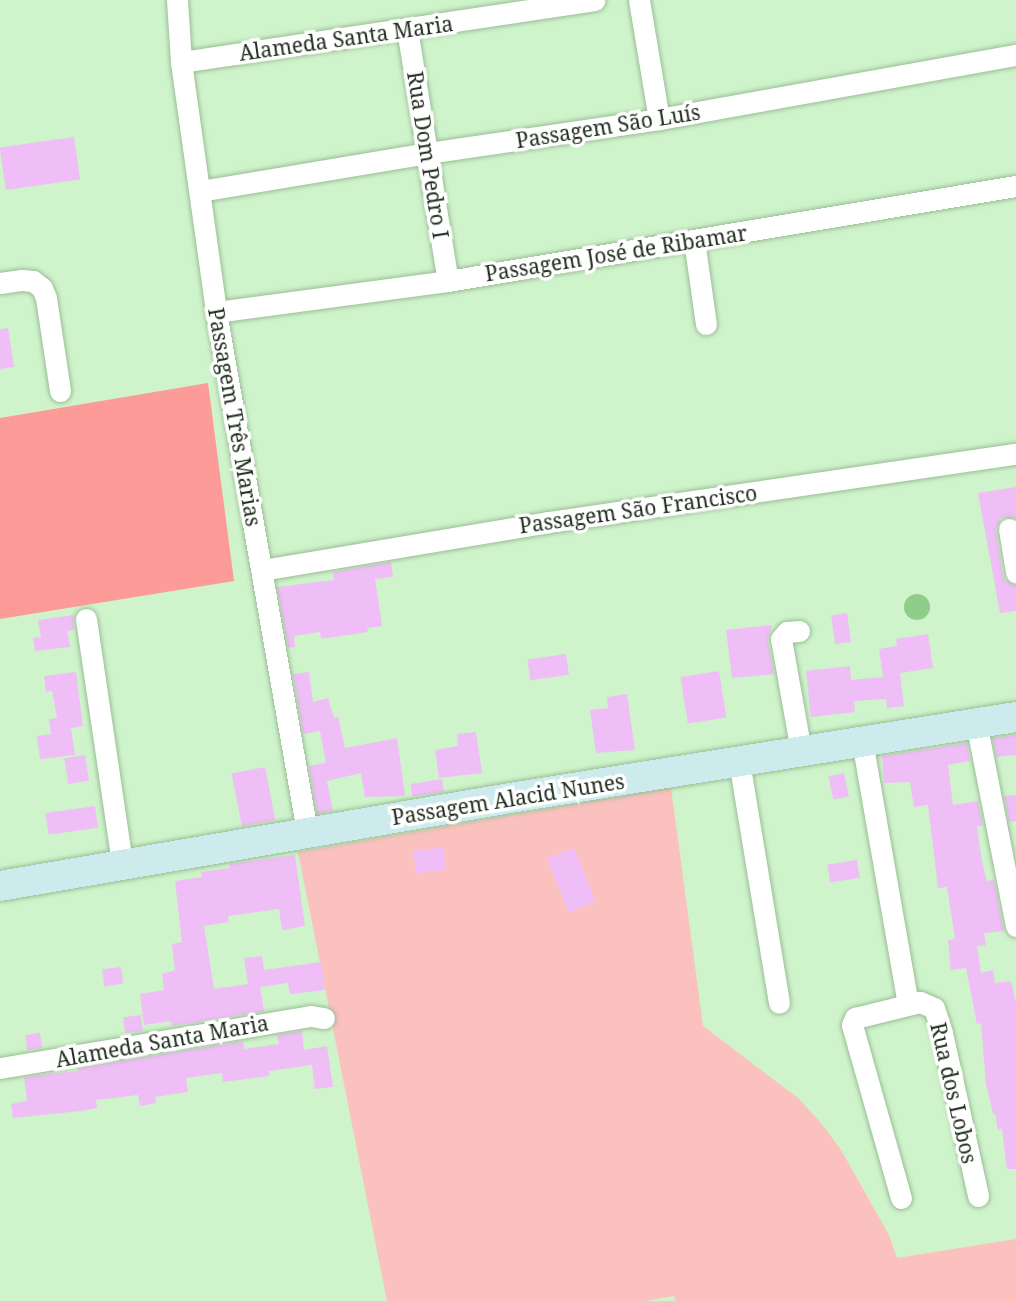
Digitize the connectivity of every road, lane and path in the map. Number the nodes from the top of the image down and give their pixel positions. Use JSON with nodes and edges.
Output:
{"nodes":[{"id":1,"x":177,"y":0,"type":"edge"},
{"id":2,"x":594,"y":0,"type":"edge"},
{"id":3,"x":639,"y":0,"type":"edge"},
{"id":4,"x":408,"y":29,"type":"junction"},
{"id":5,"x":1016,"y":55,"type":"edge"},
{"id":6,"x":181,"y":62,"type":"junction"},
{"id":7,"x":659,"y":119,"type":"junction"},
{"id":8,"x":426,"y":153,"type":"junction"},
{"id":9,"x":1016,"y":186,"type":"edge"},
{"id":10,"x":200,"y":191,"type":"junction"},
{"id":11,"x":694,"y":240,"type":"junction"},
{"id":12,"x":448,"y":281,"type":"junction"},
{"id":13,"x":0,"y":283,"type":"edge"},
{"id":14,"x":216,"y":312,"type":"junction"},
{"id":15,"x":706,"y":324,"type":"dead end"},
{"id":16,"x":61,"y":391,"type":"dead end"},
{"id":17,"x":1016,"y":454,"type":"edge"},
{"id":18,"x":1009,"y":529,"type":"dead end"},
{"id":19,"x":262,"y":570,"type":"junction"},
{"id":20,"x":1016,"y":572,"type":"edge"},
{"id":21,"x":86,"y":619,"type":"dead end"},
{"id":22,"x":799,"y":631,"type":"dead end"},
{"id":23,"x":1016,"y":717,"type":"edge"},
{"id":24,"x":976,"y":722,"type":"junction"},
{"id":25,"x":862,"y":741,"type":"junction"},
{"id":26,"x":801,"y":751,"type":"junction"},
{"id":27,"x":739,"y":761,"type":"junction"},
{"id":28,"x":307,"y":832,"type":"junction"},
{"id":29,"x":122,"y":864,"type":"junction"},
{"id":30,"x":0,"y":886,"type":"edge"},
{"id":31,"x":1016,"y":926,"type":"edge"},
{"id":32,"x":779,"y":1003,"type":"dead end"},
{"id":33,"x":908,"y":1004,"type":"junction"},
{"id":34,"x":324,"y":1018,"type":"dead end"},
{"id":35,"x":0,"y":1068,"type":"edge"},
{"id":36,"x":978,"y":1196,"type":"dead end"},
{"id":37,"x":901,"y":1198,"type":"dead end"}],
"edges":[{"from":1,"to":6,"type":"street","name":"Passagem Três Marias"},
{"from":2,"to":4,"type":"street","name":"Alameda Santa Maria"},
{"from":3,"to":7,"type":"street"},
{"from":4,"to":6,"type":"street","name":"Alameda Santa Maria"},
{"from":4,"to":8,"type":"street","name":"Rua Dom Pedro I"},
{"from":5,"to":7,"type":"street","name":"Passagem São Luís"},
{"from":6,"to":10,"type":"street","name":"Passagem Três Marias"},
{"from":7,"to":8,"type":"street","name":"Passagem São Luís"},
{"from":8,"to":10,"type":"street","name":"Passagem São Luís"},
{"from":8,"to":12,"type":"street","name":"Rua Dom Pedro I"},
{"from":9,"to":11,"type":"street","name":"Passagem José de Ribamar"},
{"from":10,"to":14,"type":"street","name":"Passagem Três Marias"},
{"from":11,"to":12,"type":"street","name":"Passagem José de Ribamar"},
{"from":11,"to":15,"type":"street"},
{"from":12,"to":14,"type":"street","name":"Passagem José de Ribamar"},
{"from":13,"to":16,"type":"street"},
{"from":14,"to":19,"type":"street","name":"Passagem Três Marias"},
{"from":17,"to":19,"type":"street","name":"Passagem São Francisco"},
{"from":18,"to":20,"type":"street"},
{"from":19,"to":28,"type":"street","name":"Passagem Três Marias"},
{"from":21,"to":29,"type":"street"},
{"from":22,"to":26,"type":"street"},
{"from":23,"to":24,"type":"main road","name":"Passagem Alacid Nunes"},
{"from":24,"to":25,"type":"main road","name":"Passagem Alacid Nunes"},
{"from":24,"to":31,"type":"street"},
{"from":25,"to":26,"type":"main road","name":"Passagem Alacid Nunes"},
{"from":25,"to":33,"type":"street"},
{"from":26,"to":27,"type":"main road","name":"Passagem Alacid Nunes"},
{"from":27,"to":28,"type":"main road","name":"Passagem Alacid Nunes"},
{"from":27,"to":32,"type":"street"},
{"from":28,"to":29,"type":"main road","name":"Passagem Alacid Nunes"},
{"from":29,"to":30,"type":"main road","name":"Passagem Alacid Nunes"},
{"from":33,"to":36,"type":"street","name":"Rua dos Lobos"},
{"from":33,"to":37,"type":"street","name":"Rua dos Lobos"},
{"from":34,"to":35,"type":"street","name":"Alameda Santa Maria"}]}
